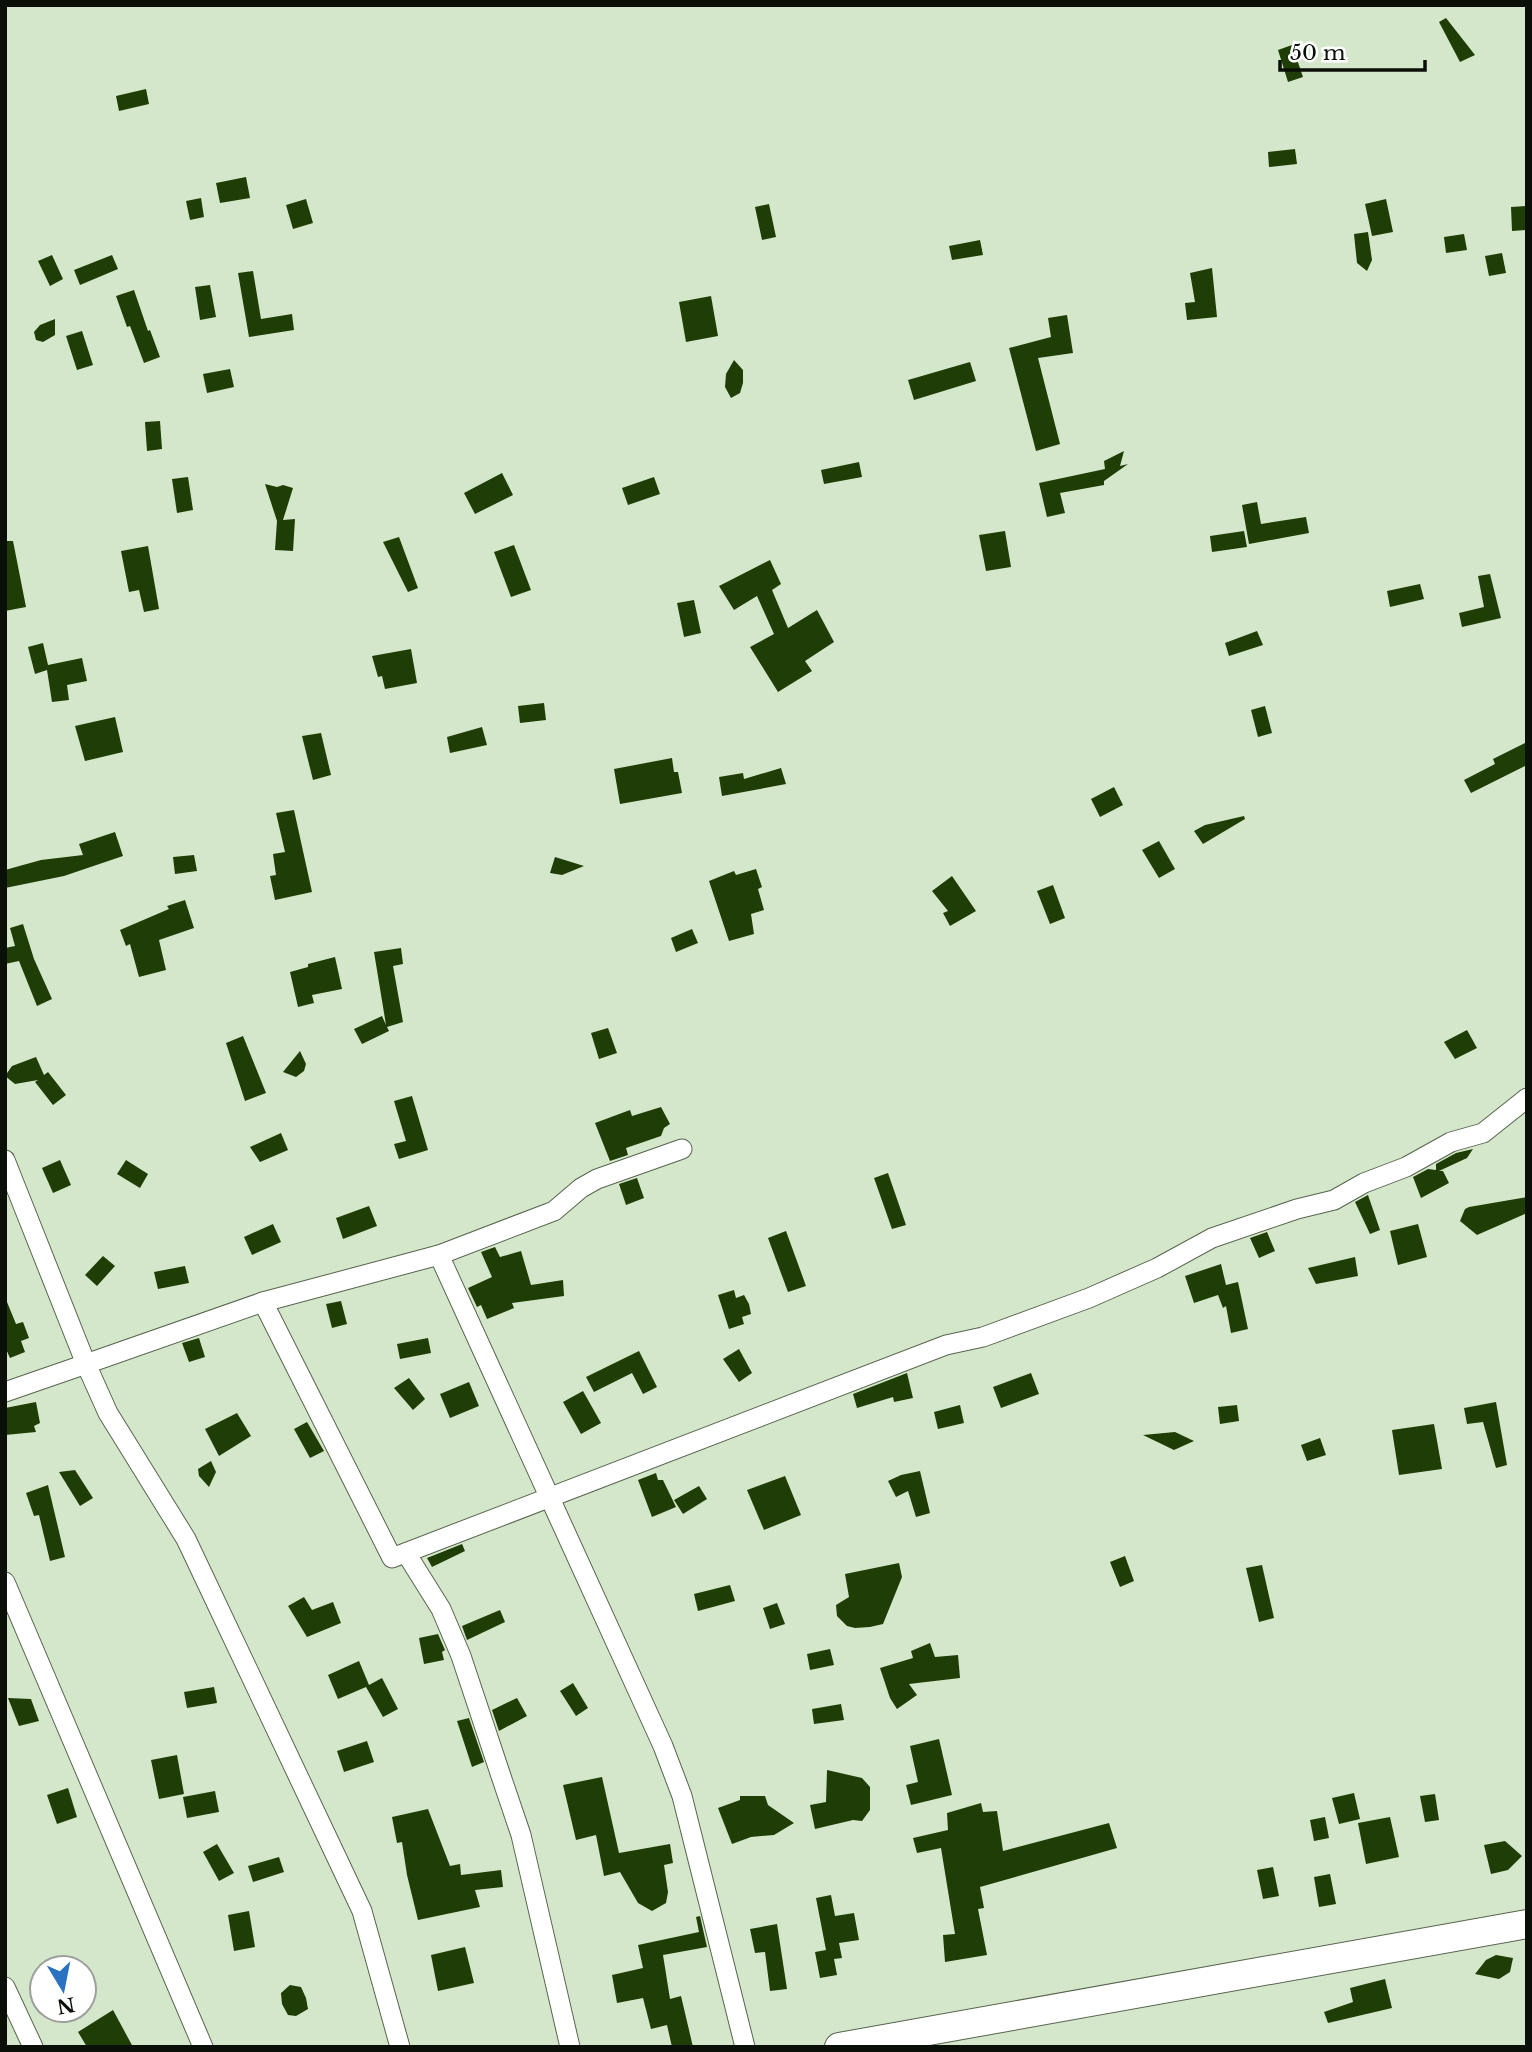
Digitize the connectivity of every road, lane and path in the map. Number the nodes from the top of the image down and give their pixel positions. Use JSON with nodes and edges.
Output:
{"nodes":[{"id":1,"x":1527,"y":1098,"type":"edge"},
{"id":2,"x":682,"y":1149,"type":"dead end"},
{"id":3,"x":5,"y":1160,"type":"edge"},
{"id":4,"x":439,"y":1255,"type":"junction"},
{"id":5,"x":263,"y":1302,"type":"junction"},
{"id":6,"x":86,"y":1364,"type":"junction"},
{"id":7,"x":5,"y":1392,"type":"edge"},
{"id":8,"x":550,"y":1497,"type":"junction"},
{"id":9,"x":406,"y":1553,"type":"junction"},
{"id":10,"x":5,"y":1582,"type":"edge"},
{"id":11,"x":1527,"y":1924,"type":"edge"},
{"id":12,"x":5,"y":1987,"type":"edge"},
{"id":13,"x":33,"y":2047,"type":"edge"},
{"id":14,"x":203,"y":2047,"type":"edge"},
{"id":15,"x":400,"y":2047,"type":"edge"},
{"id":16,"x":570,"y":2047,"type":"edge"},
{"id":17,"x":744,"y":2047,"type":"edge"},
{"id":18,"x":839,"y":2047,"type":"edge"}],
"edges":[{"from":1,"to":8,"type":"street"},
{"from":2,"to":4,"type":"street"},
{"from":3,"to":6,"type":"street"},
{"from":4,"to":5,"type":"street"},
{"from":4,"to":8,"type":"street"},
{"from":5,"to":6,"type":"street"},
{"from":5,"to":9,"type":"street"},
{"from":6,"to":7,"type":"street"},
{"from":6,"to":15,"type":"street"},
{"from":8,"to":9,"type":"street"},
{"from":8,"to":17,"type":"street"},
{"from":9,"to":16,"type":"street"},
{"from":10,"to":14,"type":"street"},
{"from":11,"to":18,"type":"street"},
{"from":12,"to":13,"type":"street"}]}
